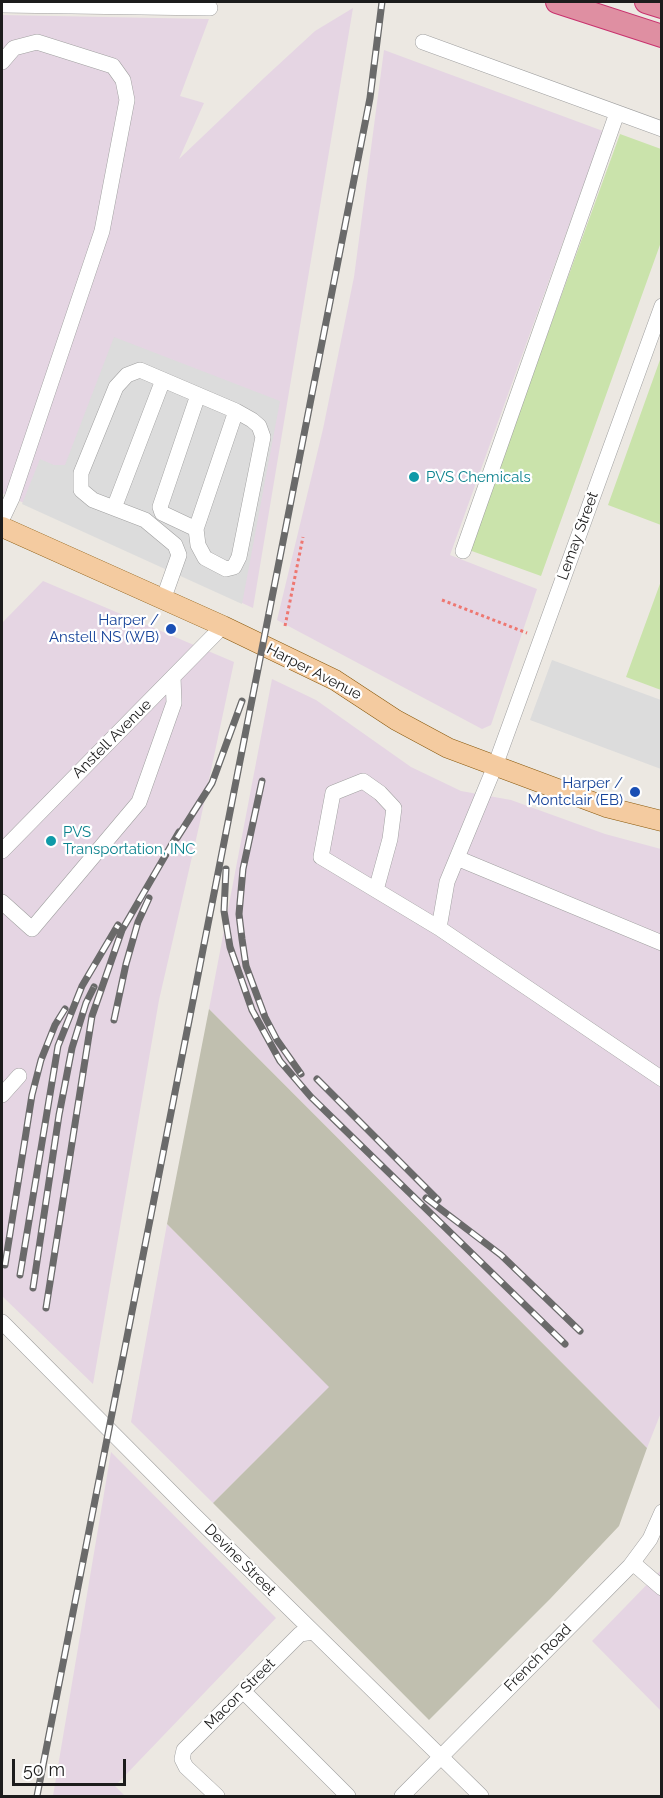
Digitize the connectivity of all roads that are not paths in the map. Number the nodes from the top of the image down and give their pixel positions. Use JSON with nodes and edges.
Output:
{"nodes":[{"id":1,"x":557,"y":2,"type":"edge"},
{"id":2,"x":646,"y":2,"type":"edge"},
{"id":3,"x":2,"y":4,"type":"edge"},
{"id":4,"x":662,"y":7,"type":"edge"},
{"id":5,"x":210,"y":8,"type":"dead end"},
{"id":6,"x":662,"y":36,"type":"edge"},
{"id":7,"x":423,"y":42,"type":"dead end"},
{"id":8,"x":2,"y":62,"type":"edge"},
{"id":9,"x":611,"y":110,"type":"junction"},
{"id":10,"x":662,"y":129,"type":"edge"},
{"id":11,"x":662,"y":306,"type":"edge"},
{"id":12,"x":163,"y":380,"type":"junction"},
{"id":13,"x":198,"y":395,"type":"junction"},
{"id":14,"x":236,"y":411,"type":"junction"},
{"id":15,"x":114,"y":508,"type":"junction"},
{"id":16,"x":2,"y":519,"type":"edge"},
{"id":17,"x":2,"y":527,"type":"edge"},
{"id":18,"x":196,"y":529,"type":"junction"},
{"id":19,"x":463,"y":551,"type":"dead end"},
{"id":20,"x":164,"y":600,"type":"junction"},
{"id":21,"x":223,"y":626,"type":"junction"},
{"id":22,"x":172,"y":677,"type":"junction"},
{"id":23,"x":495,"y":766,"type":"junction"},
{"id":24,"x":662,"y":821,"type":"edge"},
{"id":25,"x":2,"y":851,"type":"edge"},
{"id":26,"x":457,"y":858,"type":"junction"},
{"id":27,"x":376,"y":890,"type":"junction"},
{"id":28,"x":2,"y":902,"type":"edge"},
{"id":29,"x":439,"y":928,"type":"junction"},
{"id":30,"x":662,"y":944,"type":"edge"},
{"id":31,"x":19,"y":1076,"type":"dead end"},
{"id":32,"x":662,"y":1079,"type":"edge"},
{"id":33,"x":2,"y":1095,"type":"edge"},
{"id":34,"x":2,"y":1322,"type":"edge"},
{"id":35,"x":662,"y":1512,"type":"edge"},
{"id":36,"x":633,"y":1563,"type":"junction"},
{"id":37,"x":662,"y":1588,"type":"edge"},
{"id":38,"x":313,"y":1632,"type":"junction"},
{"id":39,"x":243,"y":1691,"type":"junction"},
{"id":40,"x":441,"y":1757,"type":"junction"},
{"id":41,"x":217,"y":1797,"type":"edge"},
{"id":42,"x":348,"y":1797,"type":"edge"},
{"id":43,"x":402,"y":1797,"type":"edge"},
{"id":44,"x":481,"y":1797,"type":"edge"}],
"edges":[{"from":1,"to":6,"type":"highway"},
{"from":2,"to":4,"type":"highway"},
{"from":3,"to":5,"type":"street"},
{"from":7,"to":9,"type":"street"},
{"from":8,"to":16,"type":"street"},
{"from":9,"to":10,"type":"street"},
{"from":9,"to":19,"type":"street"},
{"from":11,"to":23,"type":"street","name":"Lemay Street"},
{"from":12,"to":13,"type":"street"},
{"from":12,"to":15,"type":"street"},
{"from":12,"to":15,"type":"street"},
{"from":13,"to":14,"type":"street"},
{"from":13,"to":18,"type":"street"},
{"from":14,"to":18,"type":"street"},
{"from":14,"to":18,"type":"street"},
{"from":15,"to":20,"type":"street"},
{"from":17,"to":20,"type":"main road","name":"Harper Avenue"},
{"from":20,"to":21,"type":"main road","name":"Harper Avenue"},
{"from":21,"to":22,"type":"street","name":"Anstell Avenue"},
{"from":21,"to":23,"type":"main road","name":"Harper Avenue"},
{"from":22,"to":25,"type":"street","name":"Anstell Avenue"},
{"from":22,"to":28,"type":"street"},
{"from":23,"to":24,"type":"main road","name":"Harper Avenue"},
{"from":23,"to":26,"type":"street","name":"Lemay Street"},
{"from":26,"to":29,"type":"street","name":"Lemay Street"},
{"from":26,"to":30,"type":"street"},
{"from":27,"to":27,"type":"street"},
{"from":27,"to":29,"type":"street"},
{"from":29,"to":32,"type":"street"},
{"from":31,"to":33,"type":"street"},
{"from":34,"to":38,"type":"street","name":"Devine Street"},
{"from":35,"to":36,"type":"street","name":"French Road"},
{"from":36,"to":37,"type":"street"},
{"from":36,"to":40,"type":"street","name":"French Road"},
{"from":38,"to":39,"type":"street","name":"Macon Street"},
{"from":38,"to":40,"type":"street","name":"Devine Street"},
{"from":39,"to":41,"type":"street","name":"Macon Street"},
{"from":39,"to":42,"type":"street"},
{"from":40,"to":43,"type":"street","name":"French Road"},
{"from":40,"to":44,"type":"street","name":"Devine Street"}]}
